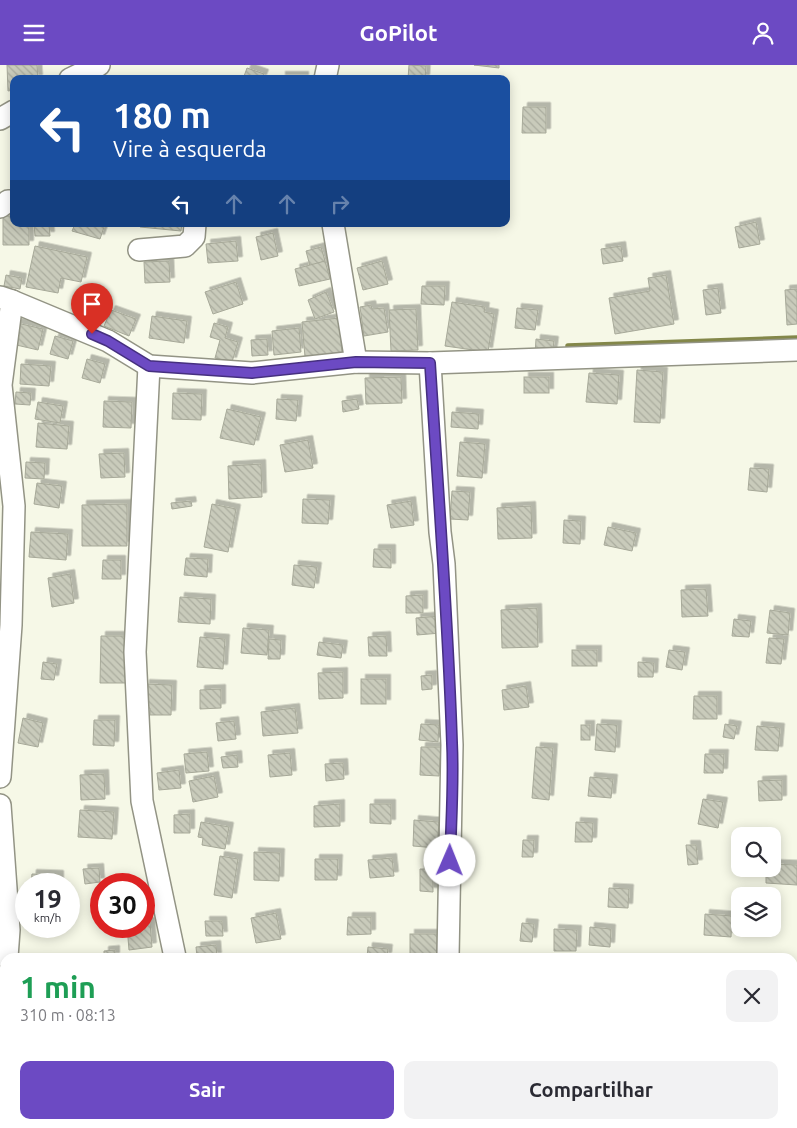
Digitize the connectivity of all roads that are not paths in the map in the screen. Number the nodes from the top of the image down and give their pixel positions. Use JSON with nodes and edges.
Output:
{"nodes":[{"id":1,"x":99,"y":65,"type":"edge"},
{"id":2,"x":78,"y":75,"type":"edge"},
{"id":3,"x":195,"y":227,"type":"edge"},
{"id":4,"x":334,"y":227,"type":"edge"},
{"id":5,"x":139,"y":250,"type":"dead end"},
{"id":6,"x":6,"y":299,"type":"edge"},
{"id":7,"x":797,"y":350,"type":"edge"},
{"id":8,"x":356,"y":362,"type":"junction"},
{"id":9,"x":430,"y":363,"type":"junction"},
{"id":10,"x":149,"y":366,"type":"junction"},
{"id":11,"x":0,"y":777,"type":"edge"},
{"id":12,"x":0,"y":805,"type":"edge"},
{"id":13,"x":7,"y":953,"type":"edge"},
{"id":14,"x":174,"y":953,"type":"edge"},
{"id":15,"x":448,"y":953,"type":"edge"}],
"edges":[{"from":1,"to":2,"type":"street"},
{"from":3,"to":5,"type":"street"},
{"from":4,"to":8,"type":"street"},
{"from":6,"to":10,"type":"street"},
{"from":6,"to":11,"type":"street"},
{"from":7,"to":9,"type":"street"},
{"from":8,"to":9,"type":"street"},
{"from":8,"to":10,"type":"street"},
{"from":9,"to":15,"type":"street"},
{"from":10,"to":14,"type":"street"},
{"from":12,"to":13,"type":"street"}]}
